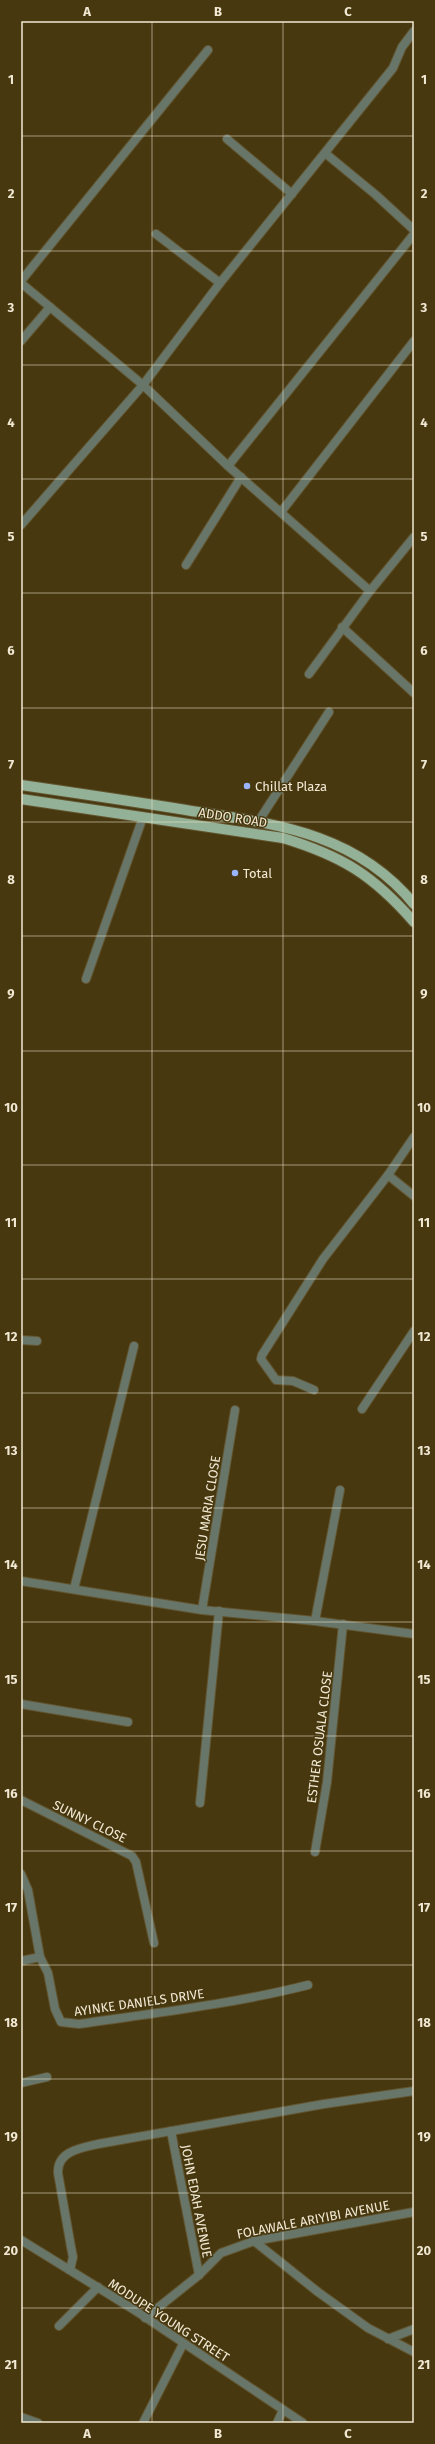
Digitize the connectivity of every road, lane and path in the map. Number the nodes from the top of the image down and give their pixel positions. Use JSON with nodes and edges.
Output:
{"nodes":[{"id":1,"x":414,"y":31,"type":"edge"},
{"id":2,"x":208,"y":50,"type":"dead end"},
{"id":3,"x":227,"y":139,"type":"dead end"},
{"id":4,"x":325,"y":153,"type":"junction"},
{"id":5,"x":292,"y":194,"type":"junction"},
{"id":6,"x":414,"y":230,"type":"edge"},
{"id":7,"x":156,"y":234,"type":"dead end"},
{"id":8,"x":414,"y":234,"type":"edge"},
{"id":9,"x":21,"y":282,"type":"edge"},
{"id":10,"x":220,"y":283,"type":"junction"},
{"id":11,"x":50,"y":307,"type":"junction"},
{"id":12,"x":21,"y":341,"type":"edge"},
{"id":13,"x":414,"y":341,"type":"edge"},
{"id":14,"x":143,"y":385,"type":"junction"},
{"id":15,"x":228,"y":466,"type":"junction"},
{"id":16,"x":241,"y":477,"type":"junction"},
{"id":17,"x":281,"y":512,"type":"junction"},
{"id":18,"x":21,"y":525,"type":"edge"},
{"id":19,"x":414,"y":538,"type":"edge"},
{"id":20,"x":186,"y":565,"type":"dead end"},
{"id":21,"x":370,"y":591,"type":"junction"},
{"id":22,"x":342,"y":627,"type":"junction"},
{"id":23,"x":309,"y":674,"type":"dead end"},
{"id":24,"x":414,"y":694,"type":"edge"},
{"id":25,"x":329,"y":712,"type":"dead end"},
{"id":26,"x":21,"y":785,"type":"edge"},
{"id":27,"x":21,"y":799,"type":"edge"},
{"id":28,"x":143,"y":817,"type":"junction"},
{"id":29,"x":258,"y":822,"type":"junction"},
{"id":30,"x":414,"y":904,"type":"edge"},
{"id":31,"x":414,"y":922,"type":"edge"},
{"id":32,"x":86,"y":978,"type":"dead end"},
{"id":33,"x":414,"y":1136,"type":"edge"},
{"id":34,"x":388,"y":1175,"type":"junction"},
{"id":35,"x":414,"y":1196,"type":"edge"},
{"id":36,"x":414,"y":1331,"type":"edge"},
{"id":37,"x":21,"y":1340,"type":"edge"},
{"id":38,"x":37,"y":1341,"type":"dead end"},
{"id":39,"x":134,"y":1346,"type":"dead end"},
{"id":40,"x":314,"y":1390,"type":"dead end"},
{"id":41,"x":362,"y":1409,"type":"dead end"},
{"id":42,"x":235,"y":1410,"type":"dead end"},
{"id":43,"x":340,"y":1490,"type":"dead end"},
{"id":44,"x":21,"y":1581,"type":"edge"},
{"id":45,"x":74,"y":1589,"type":"junction"},
{"id":46,"x":202,"y":1610,"type":"junction"},
{"id":47,"x":219,"y":1611,"type":"junction"},
{"id":48,"x":315,"y":1621,"type":"junction"},
{"id":49,"x":342,"y":1624,"type":"junction"},
{"id":50,"x":414,"y":1634,"type":"edge"},
{"id":51,"x":21,"y":1704,"type":"edge"},
{"id":52,"x":128,"y":1722,"type":"dead end"},
{"id":53,"x":21,"y":1800,"type":"edge"},
{"id":54,"x":200,"y":1803,"type":"dead end"},
{"id":55,"x":315,"y":1852,"type":"dead end"},
{"id":56,"x":21,"y":1874,"type":"edge"},
{"id":57,"x":154,"y":1943,"type":"dead end"},
{"id":58,"x":40,"y":1957,"type":"junction"},
{"id":59,"x":21,"y":1961,"type":"edge"},
{"id":60,"x":308,"y":1985,"type":"dead end"},
{"id":61,"x":47,"y":2077,"type":"dead end"},
{"id":62,"x":21,"y":2083,"type":"edge"},
{"id":63,"x":414,"y":2091,"type":"edge"},
{"id":64,"x":171,"y":2131,"type":"junction"},
{"id":65,"x":414,"y":2212,"type":"edge"},
{"id":66,"x":21,"y":2240,"type":"edge"},
{"id":67,"x":254,"y":2241,"type":"junction"},
{"id":68,"x":70,"y":2270,"type":"junction"},
{"id":69,"x":199,"y":2275,"type":"junction"},
{"id":70,"x":98,"y":2288,"type":"junction"},
{"id":71,"x":145,"y":2318,"type":"junction"},
{"id":72,"x":59,"y":2326,"type":"dead end"},
{"id":73,"x":414,"y":2329,"type":"edge"},
{"id":74,"x":388,"y":2339,"type":"junction"},
{"id":75,"x":183,"y":2344,"type":"junction"},
{"id":76,"x":414,"y":2352,"type":"edge"},
{"id":77,"x":283,"y":2410,"type":"junction"},
{"id":78,"x":21,"y":2417,"type":"edge"},
{"id":79,"x":38,"y":2423,"type":"edge"},
{"id":80,"x":142,"y":2423,"type":"edge"},
{"id":81,"x":277,"y":2423,"type":"edge"},
{"id":82,"x":303,"y":2423,"type":"edge"}],
"edges":[{"from":1,"to":4,"type":"street"},
{"from":2,"to":9,"type":"street"},
{"from":3,"to":5,"type":"street"},
{"from":4,"to":5,"type":"street"},
{"from":4,"to":6,"type":"street"},
{"from":5,"to":10,"type":"street"},
{"from":7,"to":10,"type":"street"},
{"from":8,"to":15,"type":"street"},
{"from":9,"to":11,"type":"street"},
{"from":10,"to":14,"type":"street"},
{"from":11,"to":12,"type":"street"},
{"from":11,"to":14,"type":"street"},
{"from":13,"to":17,"type":"street"},
{"from":14,"to":15,"type":"street"},
{"from":14,"to":18,"type":"street"},
{"from":15,"to":16,"type":"street"},
{"from":16,"to":17,"type":"street"},
{"from":16,"to":20,"type":"street"},
{"from":17,"to":21,"type":"street"},
{"from":19,"to":21,"type":"street"},
{"from":21,"to":22,"type":"street"},
{"from":22,"to":23,"type":"street"},
{"from":22,"to":24,"type":"street"},
{"from":25,"to":29,"type":"street"},
{"from":26,"to":29,"type":"main road","name":"ADDO ROAD"},
{"from":27,"to":28,"type":"main road","name":"ADDO ROAD"},
{"from":28,"to":31,"type":"main road","name":"ADDO ROAD"},
{"from":28,"to":32,"type":"street"},
{"from":29,"to":30,"type":"main road","name":"ADDO ROAD"},
{"from":33,"to":34,"type":"street"},
{"from":34,"to":35,"type":"street"},
{"from":34,"to":40,"type":"street"},
{"from":36,"to":41,"type":"street"},
{"from":37,"to":38,"type":"street"},
{"from":39,"to":45,"type":"street"},
{"from":42,"to":46,"type":"street","name":"JESU MARIA CLOSE"},
{"from":43,"to":48,"type":"street"},
{"from":44,"to":45,"type":"street"},
{"from":45,"to":46,"type":"street"},
{"from":46,"to":47,"type":"street"},
{"from":47,"to":48,"type":"street"},
{"from":47,"to":54,"type":"street"},
{"from":48,"to":49,"type":"street"},
{"from":49,"to":50,"type":"street"},
{"from":49,"to":55,"type":"street","name":"ESTHER OSUALA CLOSE"},
{"from":51,"to":52,"type":"street"},
{"from":53,"to":57,"type":"street","name":"SUNNY CLOSE"},
{"from":56,"to":58,"type":"street"},
{"from":58,"to":59,"type":"street"},
{"from":58,"to":60,"type":"street","name":"AYINKE DANIELS DRIVE"},
{"from":61,"to":62,"type":"street"},
{"from":63,"to":64,"type":"street"},
{"from":64,"to":68,"type":"street"},
{"from":64,"to":69,"type":"street","name":"JOHN EDAH AVENUE"},
{"from":65,"to":67,"type":"street","name":"FOLAWALE ARIYIBI AVENUE"},
{"from":66,"to":68,"type":"street","name":"MODUPE YOUNG STREET"},
{"from":67,"to":69,"type":"street","name":"FOLAWALE ARIYIBI AVENUE"},
{"from":67,"to":74,"type":"street"},
{"from":68,"to":70,"type":"street","name":"MODUPE YOUNG STREET"},
{"from":69,"to":71,"type":"street","name":"FOLAWALE ARIYIBI AVENUE"},
{"from":70,"to":71,"type":"street","name":"MODUPE YOUNG STREET"},
{"from":70,"to":72,"type":"street"},
{"from":71,"to":75,"type":"street","name":"MODUPE YOUNG STREET"},
{"from":73,"to":74,"type":"street"},
{"from":74,"to":76,"type":"street"},
{"from":75,"to":77,"type":"street","name":"MODUPE YOUNG STREET"},
{"from":75,"to":80,"type":"street"},
{"from":77,"to":81,"type":"street"},
{"from":77,"to":82,"type":"street","name":"MODUPE YOUNG STREET"},
{"from":78,"to":79,"type":"street"}]}
